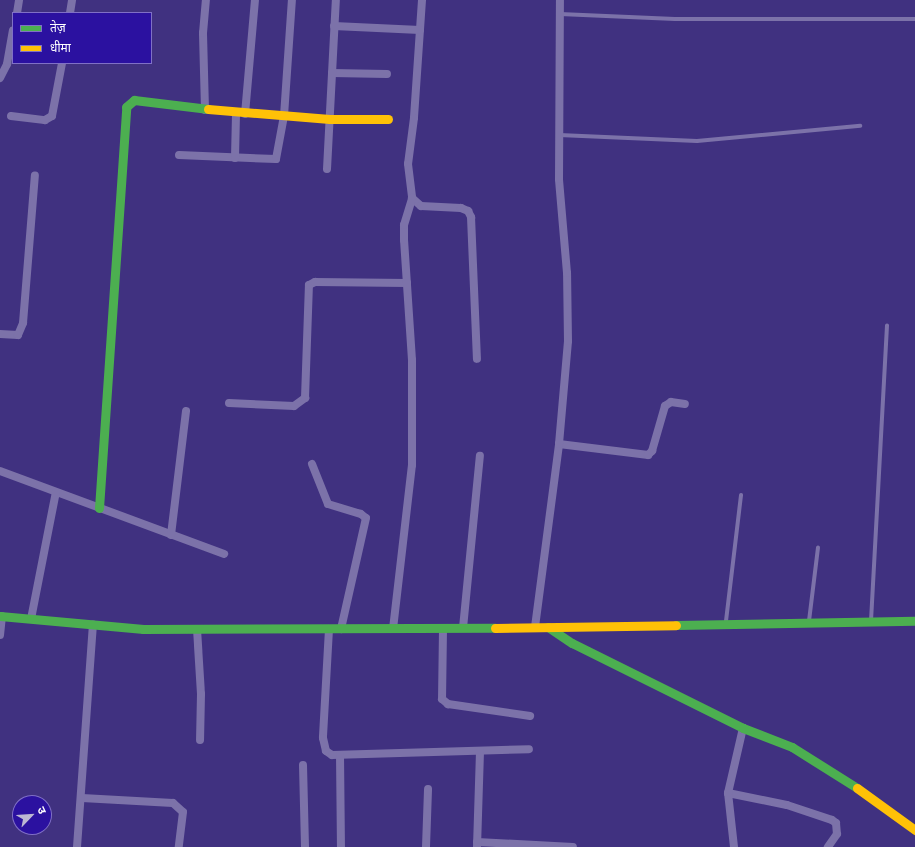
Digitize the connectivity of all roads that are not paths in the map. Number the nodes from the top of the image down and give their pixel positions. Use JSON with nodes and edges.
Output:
{"nodes":[{"id":1,"x":19,"y":0,"type":"edge"},
{"id":2,"x":72,"y":0,"type":"edge"},
{"id":3,"x":206,"y":0,"type":"edge"},
{"id":4,"x":255,"y":0,"type":"edge"},
{"id":5,"x":292,"y":0,"type":"edge"},
{"id":6,"x":336,"y":0,"type":"edge"},
{"id":7,"x":422,"y":0,"type":"edge"},
{"id":8,"x":560,"y":0,"type":"edge"},
{"id":9,"x":17,"y":12,"type":"edge"},
{"id":10,"x":70,"y":12,"type":"edge"},
{"id":11,"x":560,"y":14,"type":"junction"},
{"id":12,"x":915,"y":20,"type":"edge"},
{"id":13,"x":334,"y":26,"type":"junction"},
{"id":14,"x":420,"y":30,"type":"junction"},
{"id":15,"x":12,"y":36,"type":"edge"},
{"id":16,"x":62,"y":64,"type":"edge"},
{"id":17,"x":332,"y":73,"type":"junction"},
{"id":18,"x":388,"y":74,"type":"dead end"},
{"id":19,"x":0,"y":78,"type":"edge"},
{"id":20,"x":205,"y":110,"type":"junction"},
{"id":21,"x":241,"y":114,"type":"junction"},
{"id":22,"x":11,"y":116,"type":"dead end"},
{"id":23,"x":284,"y":116,"type":"junction"},
{"id":24,"x":330,"y":119,"type":"junction"},
{"id":25,"x":388,"y":120,"type":"dead end"},
{"id":26,"x":860,"y":126,"type":"dead end"},
{"id":27,"x":559,"y":135,"type":"junction"},
{"id":28,"x":179,"y":155,"type":"dead end"},
{"id":29,"x":235,"y":158,"type":"junction"},
{"id":30,"x":327,"y":169,"type":"dead end"},
{"id":31,"x":35,"y":175,"type":"dead end"},
{"id":32,"x":412,"y":198,"type":"junction"},
{"id":33,"x":407,"y":283,"type":"junction"},
{"id":34,"x":887,"y":326,"type":"dead end"},
{"id":35,"x":0,"y":334,"type":"edge"},
{"id":36,"x":477,"y":359,"type":"dead end"},
{"id":37,"x":229,"y":403,"type":"dead end"},
{"id":38,"x":685,"y":404,"type":"dead end"},
{"id":39,"x":186,"y":411,"type":"dead end"},
{"id":40,"x":558,"y":444,"type":"junction"},
{"id":41,"x":480,"y":456,"type":"dead end"},
{"id":42,"x":312,"y":464,"type":"dead end"},
{"id":43,"x":0,"y":471,"type":"edge"},
{"id":44,"x":56,"y":492,"type":"junction"},
{"id":45,"x":741,"y":495,"type":"dead end"},
{"id":46,"x":99,"y":508,"type":"junction"},
{"id":47,"x":171,"y":535,"type":"junction"},
{"id":48,"x":818,"y":548,"type":"dead end"},
{"id":49,"x":224,"y":554,"type":"dead end"},
{"id":50,"x":1,"y":616,"type":"edge"},
{"id":51,"x":31,"y":619,"type":"junction"},
{"id":52,"x":871,"y":621,"type":"junction"},
{"id":53,"x":915,"y":621,"type":"edge"},
{"id":54,"x":809,"y":622,"type":"junction"},
{"id":55,"x":726,"y":624,"type":"junction"},
{"id":56,"x":93,"y":625,"type":"junction"},
{"id":57,"x":535,"y":627,"type":"junction"},
{"id":58,"x":548,"y":627,"type":"junction"},
{"id":59,"x":463,"y":628,"type":"junction"},
{"id":60,"x":197,"y":629,"type":"junction"},
{"id":61,"x":329,"y":629,"type":"junction"},
{"id":62,"x":341,"y":629,"type":"junction"},
{"id":63,"x":394,"y":629,"type":"junction"},
{"id":64,"x":443,"y":629,"type":"junction"},
{"id":65,"x":0,"y":635,"type":"edge"},
{"id":66,"x":530,"y":716,"type":"dead end"},
{"id":67,"x":743,"y":728,"type":"junction"},
{"id":68,"x":200,"y":740,"type":"dead end"},
{"id":69,"x":529,"y":749,"type":"dead end"},
{"id":70,"x":480,"y":750,"type":"junction"},
{"id":71,"x":340,"y":755,"type":"junction"},
{"id":72,"x":303,"y":765,"type":"dead end"},
{"id":73,"x":428,"y":789,"type":"dead end"},
{"id":74,"x":728,"y":792,"type":"junction"},
{"id":75,"x":82,"y":798,"type":"junction"},
{"id":76,"x":915,"y":830,"type":"edge"},
{"id":77,"x":477,"y":844,"type":"edge"},
{"id":78,"x":536,"y":846,"type":"edge"},
{"id":79,"x":77,"y":847,"type":"edge"},
{"id":80,"x":179,"y":847,"type":"edge"},
{"id":81,"x":305,"y":847,"type":"edge"},
{"id":82,"x":341,"y":847,"type":"edge"},
{"id":83,"x":426,"y":847,"type":"edge"},
{"id":84,"x":573,"y":847,"type":"edge"},
{"id":85,"x":734,"y":847,"type":"edge"},
{"id":86,"x":828,"y":847,"type":"edge"}],
"edges":[{"from":1,"to":9,"type":"street"},
{"from":2,"to":10,"type":"street"},
{"from":3,"to":20,"type":"street"},
{"from":4,"to":21,"type":"street"},
{"from":5,"to":23,"type":"street"},
{"from":6,"to":13,"type":"street"},
{"from":7,"to":14,"type":"street"},
{"from":8,"to":11,"type":"street"},
{"from":11,"to":12,"type":"lane"},
{"from":11,"to":27,"type":"street"},
{"from":13,"to":14,"type":"street"},
{"from":13,"to":17,"type":"street"},
{"from":14,"to":32,"type":"street"},
{"from":15,"to":19,"type":"street"},
{"from":16,"to":22,"type":"street"},
{"from":17,"to":18,"type":"street"},
{"from":17,"to":24,"type":"street"},
{"from":20,"to":21,"type":"street"},
{"from":20,"to":46,"type":"street"},
{"from":21,"to":23,"type":"street"},
{"from":21,"to":29,"type":"street"},
{"from":23,"to":24,"type":"street"},
{"from":23,"to":29,"type":"street"},
{"from":24,"to":25,"type":"street"},
{"from":24,"to":30,"type":"street"},
{"from":26,"to":27,"type":"lane"},
{"from":27,"to":40,"type":"street"},
{"from":28,"to":29,"type":"street"},
{"from":31,"to":35,"type":"street"},
{"from":32,"to":33,"type":"street"},
{"from":32,"to":36,"type":"street"},
{"from":33,"to":37,"type":"street"},
{"from":33,"to":63,"type":"street"},
{"from":34,"to":52,"type":"lane"},
{"from":38,"to":40,"type":"street"},
{"from":39,"to":47,"type":"street"},
{"from":40,"to":57,"type":"street"},
{"from":41,"to":59,"type":"street"},
{"from":42,"to":62,"type":"street"},
{"from":43,"to":44,"type":"street"},
{"from":44,"to":46,"type":"street"},
{"from":44,"to":51,"type":"street"},
{"from":45,"to":55,"type":"lane"},
{"from":46,"to":47,"type":"street"},
{"from":47,"to":49,"type":"street"},
{"from":48,"to":54,"type":"lane"},
{"from":50,"to":51,"type":"street"},
{"from":50,"to":65,"type":"street"},
{"from":51,"to":56,"type":"street"},
{"from":52,"to":53,"type":"street"},
{"from":52,"to":54,"type":"street"},
{"from":54,"to":55,"type":"street"},
{"from":55,"to":58,"type":"street"},
{"from":56,"to":60,"type":"street"},
{"from":56,"to":75,"type":"street"},
{"from":57,"to":58,"type":"street"},
{"from":57,"to":59,"type":"street"},
{"from":58,"to":67,"type":"street"},
{"from":59,"to":64,"type":"street"},
{"from":60,"to":61,"type":"street"},
{"from":60,"to":68,"type":"street"},
{"from":61,"to":62,"type":"street"},
{"from":61,"to":71,"type":"street"},
{"from":62,"to":63,"type":"street"},
{"from":63,"to":64,"type":"street"},
{"from":64,"to":66,"type":"street"},
{"from":67,"to":74,"type":"street"},
{"from":67,"to":76,"type":"street"},
{"from":69,"to":70,"type":"street"},
{"from":70,"to":71,"type":"street"},
{"from":70,"to":77,"type":"street"},
{"from":71,"to":82,"type":"street"},
{"from":72,"to":81,"type":"street"},
{"from":73,"to":83,"type":"street"},
{"from":74,"to":85,"type":"street"},
{"from":74,"to":86,"type":"street"},
{"from":75,"to":79,"type":"street"},
{"from":75,"to":80,"type":"street"},
{"from":77,"to":78,"type":"street"},
{"from":78,"to":84,"type":"street"}]}
